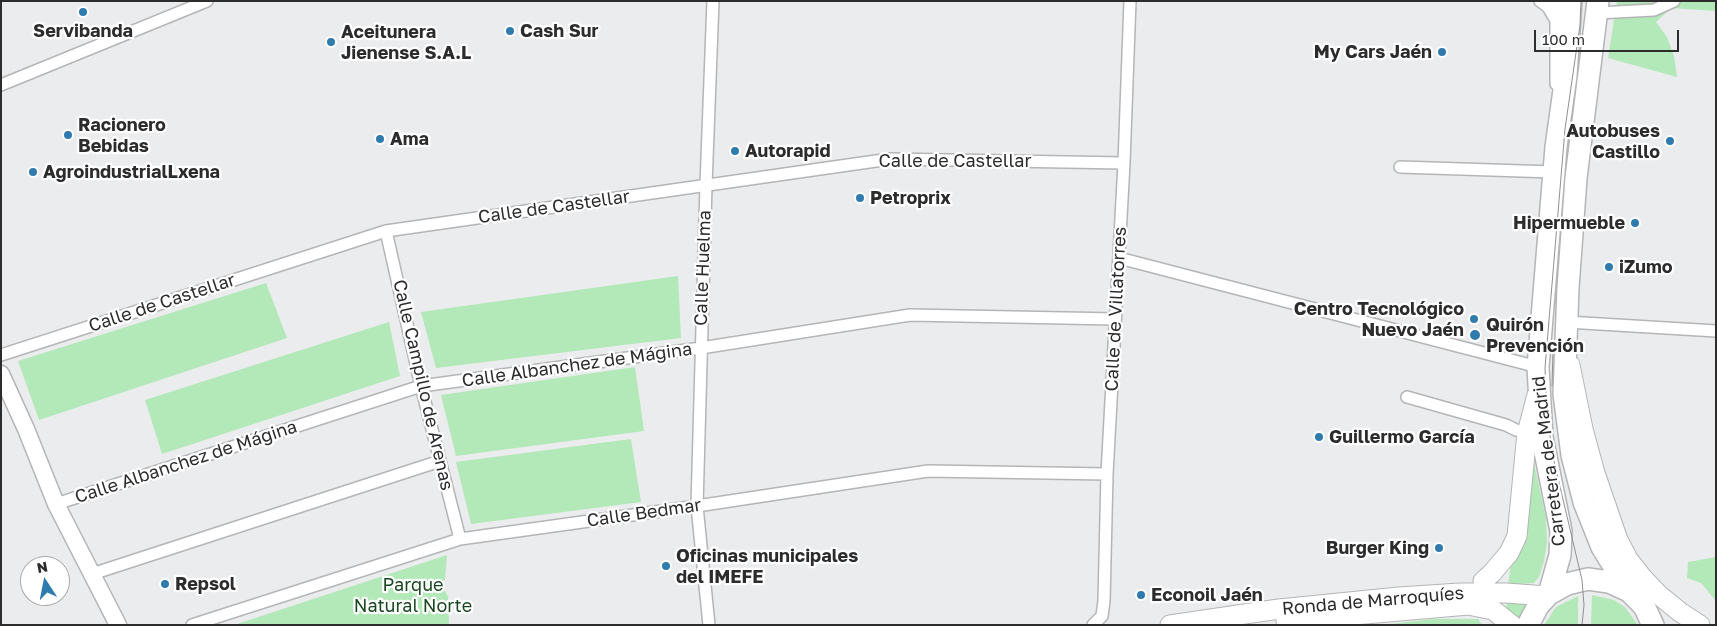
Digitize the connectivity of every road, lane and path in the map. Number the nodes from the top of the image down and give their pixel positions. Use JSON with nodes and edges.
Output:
{"nodes":[{"id":1,"x":207,"y":1,"type":"edge"},
{"id":2,"x":713,"y":1,"type":"edge"},
{"id":3,"x":1130,"y":1,"type":"edge"},
{"id":4,"x":1540,"y":1,"type":"edge"},
{"id":5,"x":1556,"y":1,"type":"edge"},
{"id":6,"x":1571,"y":1,"type":"edge"},
{"id":7,"x":1674,"y":1,"type":"edge"},
{"id":8,"x":1653,"y":6,"type":"edge"},
{"id":9,"x":1598,"y":7,"type":"edge"},
{"id":10,"x":1555,"y":19,"type":"junction"},
{"id":11,"x":1,"y":85,"type":"edge"},
{"id":12,"x":1556,"y":147,"type":"junction"},
{"id":13,"x":1124,"y":163,"type":"junction"},
{"id":14,"x":1400,"y":167,"type":"dead end"},
{"id":15,"x":1554,"y":172,"type":"junction"},
{"id":16,"x":706,"y":185,"type":"junction"},
{"id":17,"x":386,"y":231,"type":"junction"},
{"id":18,"x":1119,"y":258,"type":"junction"},
{"id":19,"x":1115,"y":319,"type":"junction"},
{"id":20,"x":1716,"y":331,"type":"edge"},
{"id":21,"x":1567,"y":332,"type":"junction"},
{"id":22,"x":701,"y":348,"type":"junction"},
{"id":23,"x":1,"y":355,"type":"edge"},
{"id":24,"x":1538,"y":367,"type":"junction"},
{"id":25,"x":1,"y":374,"type":"edge"},
{"id":26,"x":421,"y":386,"type":"junction"},
{"id":27,"x":1407,"y":397,"type":"dead end"},
{"id":28,"x":1536,"y":398,"type":"junction"},
{"id":29,"x":1506,"y":425,"type":"junction"},
{"id":30,"x":1535,"y":435,"type":"junction"},
{"id":31,"x":440,"y":461,"type":"junction"},
{"id":32,"x":1107,"y":474,"type":"junction"},
{"id":33,"x":56,"y":504,"type":"junction"},
{"id":34,"x":697,"y":506,"type":"junction"},
{"id":35,"x":460,"y":539,"type":"junction"},
{"id":36,"x":92,"y":574,"type":"junction"},
{"id":37,"x":1483,"y":581,"type":"joint"},
{"id":38,"x":1629,"y":591,"type":"junction"},
{"id":39,"x":1460,"y":593,"type":"junction"},
{"id":40,"x":1548,"y":595,"type":"junction"},
{"id":41,"x":1105,"y":620,"type":"edge"},
{"id":42,"x":1654,"y":621,"type":"edge"},
{"id":43,"x":118,"y":625,"type":"edge"},
{"id":44,"x":192,"y":625,"type":"edge"},
{"id":45,"x":709,"y":625,"type":"edge"},
{"id":46,"x":1093,"y":625,"type":"edge"},
{"id":47,"x":1170,"y":625,"type":"edge"},
{"id":48,"x":1257,"y":625,"type":"edge"},
{"id":49,"x":1512,"y":625,"type":"edge"},
{"id":50,"x":1528,"y":625,"type":"edge"},
{"id":51,"x":1700,"y":625,"type":"edge"}],
"edges":[{"from":1,"to":11,"type":"street"},
{"from":2,"to":16,"type":"street","name":"Calle Huelma"},
{"from":3,"to":13,"type":"street","name":"Calle de Villatorres"},
{"from":4,"to":10,"type":"street"},
{"from":5,"to":10,"type":"street"},
{"from":6,"to":12,"type":"highway","name":"Carretera de Madrid"},
{"from":7,"to":8,"type":"street"},
{"from":8,"to":9,"type":"street"},
{"from":9,"to":21,"type":"highway","name":"Carretera de Madrid"},
{"from":10,"to":12,"type":"street"},
{"from":12,"to":15,"type":"highway","name":"Carretera de Madrid"},
{"from":13,"to":16,"type":"street","name":"Calle de Castellar"},
{"from":13,"to":18,"type":"street","name":"Calle de Villatorres"},
{"from":14,"to":15,"type":"street"},
{"from":15,"to":24,"type":"highway","name":"Carretera de Madrid"},
{"from":16,"to":17,"type":"street","name":"Calle de Castellar"},
{"from":16,"to":22,"type":"street","name":"Calle Huelma"},
{"from":17,"to":23,"type":"street","name":"Calle de Castellar"},
{"from":17,"to":26,"type":"street","name":"Calle Campillo de Arenas"},
{"from":18,"to":19,"type":"street","name":"Calle de Villatorres"},
{"from":18,"to":24,"type":"street"},
{"from":19,"to":22,"type":"street","name":"Calle Albanchez de Mágina"},
{"from":19,"to":32,"type":"street","name":"Calle de Villatorres"},
{"from":20,"to":21,"type":"street"},
{"from":21,"to":38,"type":"highway","name":"Carretera de Madrid"},
{"from":21,"to":51,"type":"main road"},
{"from":22,"to":26,"type":"street","name":"Calle Albanchez de Mágina"},
{"from":22,"to":34,"type":"street","name":"Calle Huelma"},
{"from":24,"to":28,"type":"highway","name":"Carretera de Madrid"},
{"from":25,"to":33,"type":"main road"},
{"from":26,"to":31,"type":"street","name":"Calle Campillo de Arenas"},
{"from":26,"to":33,"type":"street","name":"Calle Albanchez de Mágina"},
{"from":27,"to":29,"type":"street"},
{"from":28,"to":29,"type":"street"},
{"from":28,"to":30,"type":"highway","name":"Carretera de Madrid"},
{"from":29,"to":30,"type":"street"},
{"from":30,"to":37,"type":"main road"},
{"from":30,"to":40,"type":"highway","name":"Carretera de Madrid"},
{"from":31,"to":35,"type":"street","name":"Calle Campillo de Arenas"},
{"from":31,"to":36,"type":"street"},
{"from":32,"to":34,"type":"street","name":"Calle Bedmar"},
{"from":32,"to":41,"type":"street","name":"Calle de Villatorres"},
{"from":33,"to":36,"type":"main road"},
{"from":34,"to":35,"type":"street","name":"Calle Bedmar"},
{"from":34,"to":45,"type":"street","name":"Calle Huelma"},
{"from":35,"to":44,"type":"street","name":"Calle Bedmar"},
{"from":36,"to":43,"type":"main road"},
{"from":37,"to":39,"type":"main road"},
{"from":38,"to":40,"type":"highway"},
{"from":38,"to":42,"type":"highway"},
{"from":39,"to":40,"type":"main road","name":"Ronda de Marroquíes"},
{"from":39,"to":47,"type":"main road","name":"Ronda de Marroquíes"},
{"from":40,"to":50,"type":"highway"},
{"from":41,"to":46,"type":"street","name":"Calle de Villatorres"},
{"from":48,"to":49,"type":"main road","name":"Ronda de Marroquíes"}]}
